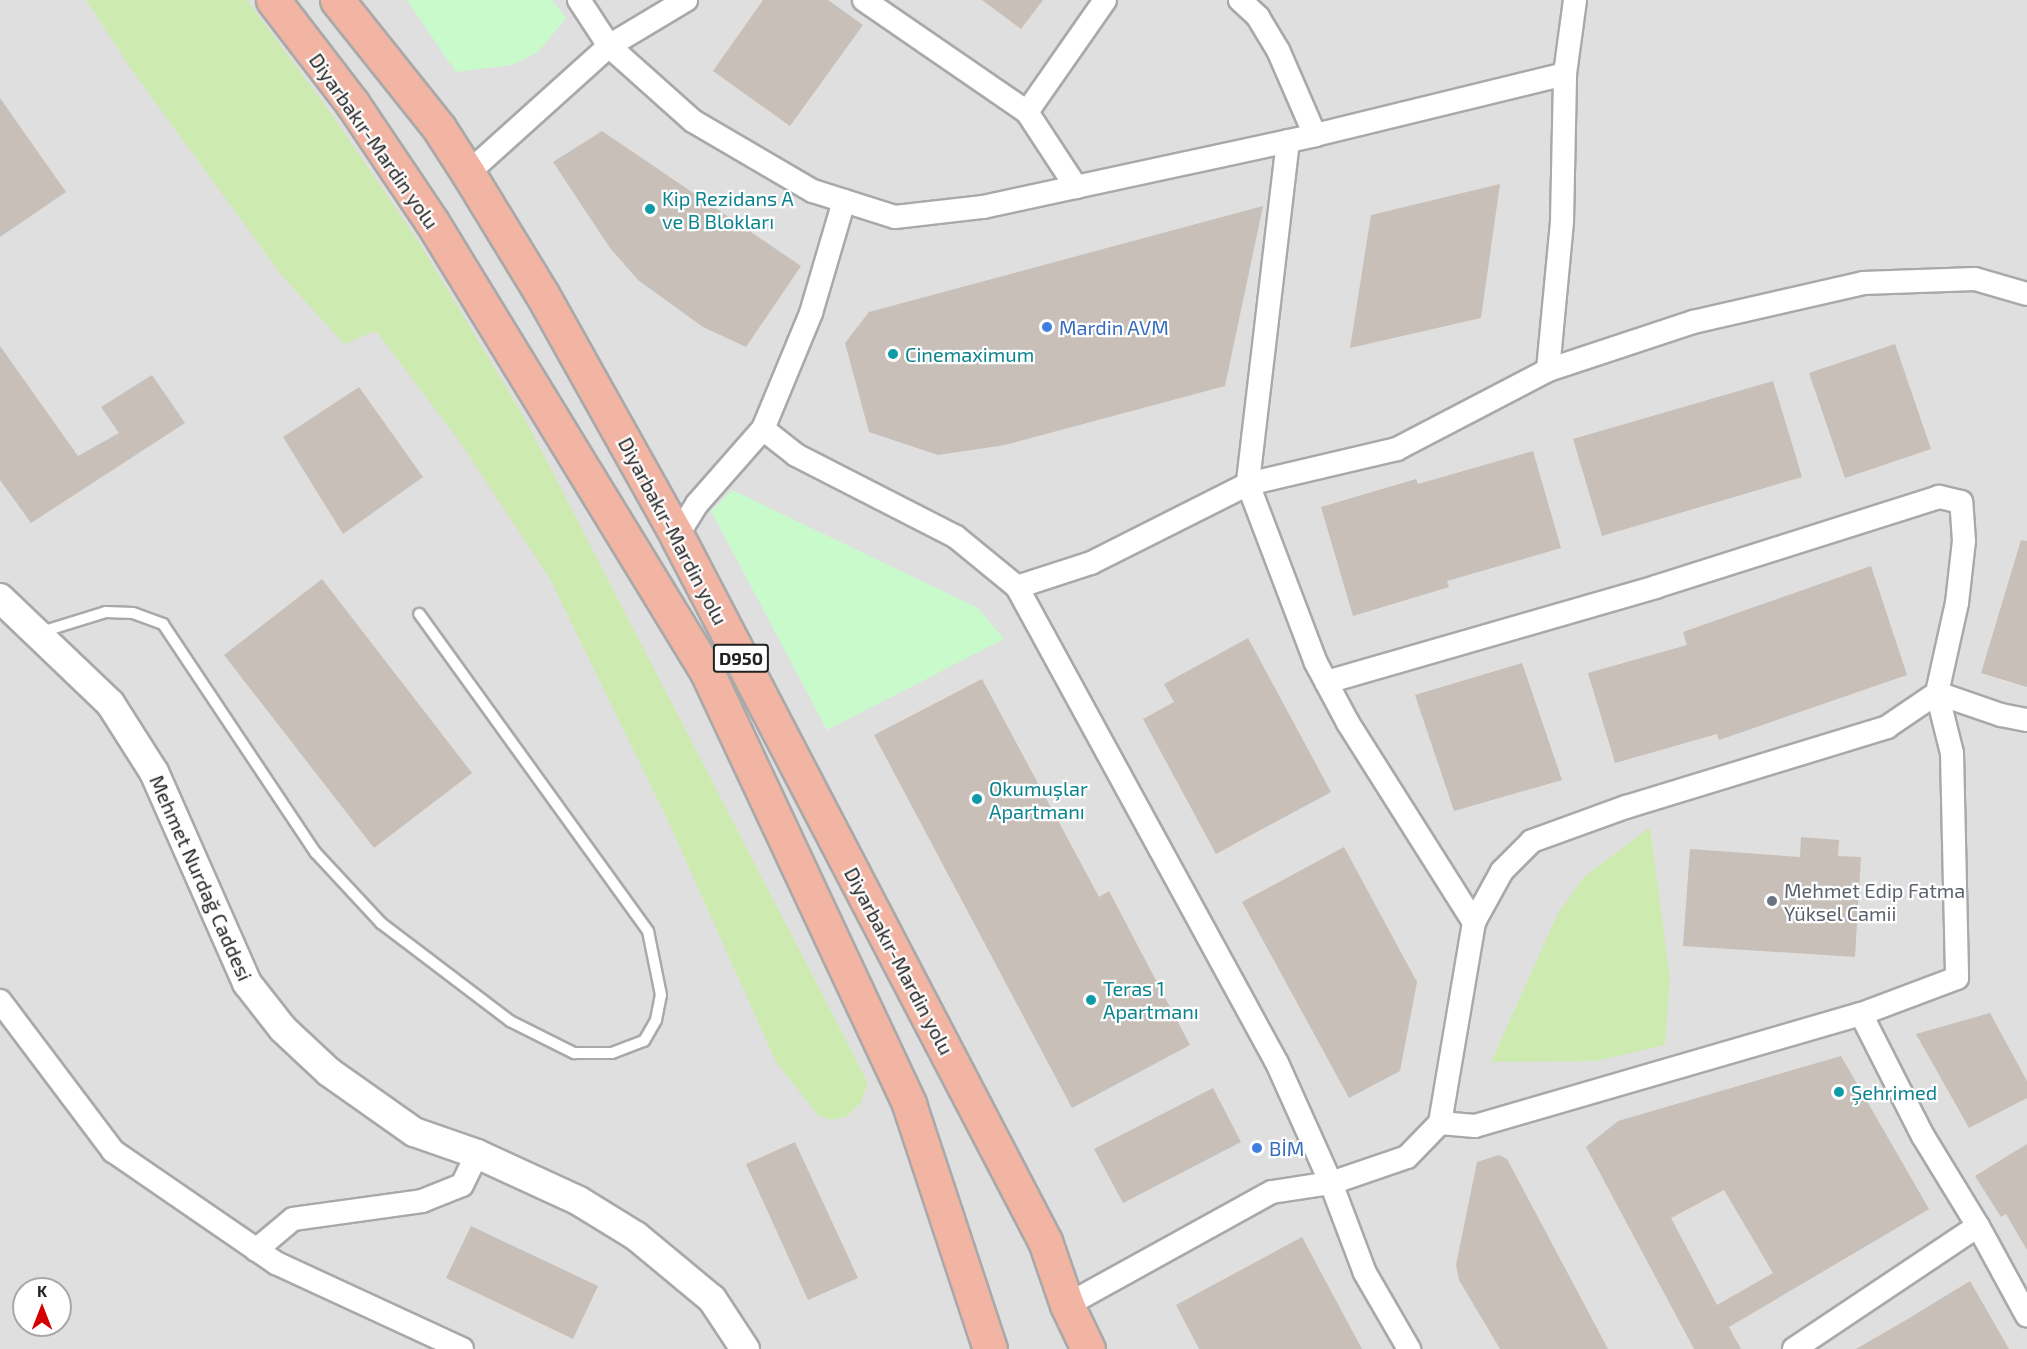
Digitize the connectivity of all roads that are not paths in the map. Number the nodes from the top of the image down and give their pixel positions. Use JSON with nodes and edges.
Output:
{"nodes":[{"id":1,"x":273,"y":0,"type":"edge"},
{"id":2,"x":337,"y":0,"type":"edge"},
{"id":3,"x":579,"y":0,"type":"edge"},
{"id":4,"x":686,"y":0,"type":"edge"},
{"id":5,"x":864,"y":0,"type":"edge"},
{"id":6,"x":1105,"y":0,"type":"edge"},
{"id":7,"x":1240,"y":0,"type":"edge"},
{"id":8,"x":1575,"y":0,"type":"edge"},
{"id":9,"x":609,"y":46,"type":"junction"},
{"id":10,"x":1565,"y":74,"type":"junction"},
{"id":11,"x":1027,"y":112,"type":"junction"},
{"id":12,"x":1315,"y":135,"type":"junction"},
{"id":13,"x":1288,"y":141,"type":"junction"},
{"id":14,"x":468,"y":173,"type":"junction"},
{"id":15,"x":1076,"y":187,"type":"junction"},
{"id":16,"x":844,"y":201,"type":"junction"},
{"id":17,"x":2027,"y":294,"type":"edge"},
{"id":18,"x":1548,"y":370,"type":"junction"},
{"id":19,"x":763,"y":429,"type":"junction"},
{"id":20,"x":1248,"y":484,"type":"junction"},
{"id":21,"x":677,"y":536,"type":"junction"},
{"id":22,"x":1017,"y":587,"type":"junction"},
{"id":23,"x":0,"y":598,"type":"edge"},
{"id":24,"x":419,"y":614,"type":"dead end"},
{"id":25,"x":38,"y":633,"type":"junction"},
{"id":26,"x":1326,"y":682,"type":"junction"},
{"id":27,"x":1937,"y":693,"type":"junction"},
{"id":28,"x":2027,"y":720,"type":"edge"},
{"id":29,"x":1474,"y":922,"type":"junction"},
{"id":30,"x":0,"y":1001,"type":"edge"},
{"id":31,"x":1861,"y":1014,"type":"junction"},
{"id":32,"x":1440,"y":1124,"type":"junction"},
{"id":33,"x":477,"y":1154,"type":"junction"},
{"id":34,"x":1331,"y":1183,"type":"junction"},
{"id":35,"x":1978,"y":1226,"type":"junction"},
{"id":36,"x":256,"y":1250,"type":"junction"},
{"id":37,"x":1067,"y":1305,"type":"junction"},
{"id":38,"x":2027,"y":1316,"type":"edge"},
{"id":39,"x":462,"y":1349,"type":"edge"},
{"id":40,"x":745,"y":1349,"type":"edge"},
{"id":41,"x":990,"y":1349,"type":"edge"},
{"id":42,"x":1088,"y":1349,"type":"edge"},
{"id":43,"x":1409,"y":1349,"type":"edge"},
{"id":44,"x":1794,"y":1349,"type":"edge"}],
"edges":[{"from":1,"to":41,"type":"highway","name":"Diyarbakır-Mardin yolu","number":"D950"},
{"from":2,"to":14,"type":"highway","name":"Diyarbakır-Mardin yolu","number":"D950"},
{"from":3,"to":9,"type":"street"},
{"from":4,"to":9,"type":"street"},
{"from":5,"to":11,"type":"street"},
{"from":6,"to":11,"type":"street"},
{"from":7,"to":12,"type":"street"},
{"from":8,"to":10,"type":"street"},
{"from":9,"to":14,"type":"street"},
{"from":9,"to":16,"type":"street"},
{"from":10,"to":12,"type":"street"},
{"from":10,"to":18,"type":"street"},
{"from":11,"to":15,"type":"street"},
{"from":12,"to":13,"type":"street"},
{"from":13,"to":15,"type":"street"},
{"from":13,"to":20,"type":"street"},
{"from":14,"to":21,"type":"highway","name":"Diyarbakır-Mardin yolu","number":"D950"},
{"from":15,"to":16,"type":"street"},
{"from":16,"to":19,"type":"street"},
{"from":17,"to":18,"type":"street"},
{"from":18,"to":20,"type":"street"},
{"from":19,"to":21,"type":"street"},
{"from":19,"to":22,"type":"street"},
{"from":20,"to":22,"type":"street"},
{"from":20,"to":26,"type":"street"},
{"from":21,"to":37,"type":"highway","name":"Diyarbakır-Mardin yolu","number":"D950"},
{"from":22,"to":34,"type":"street"},
{"from":23,"to":25,"type":"street","name":"Mehmet Nurdağ Caddesi"},
{"from":24,"to":25,"type":"lane"},
{"from":25,"to":33,"type":"street","name":"Mehmet Nurdağ Caddesi"},
{"from":26,"to":27,"type":"street"},
{"from":26,"to":29,"type":"street"},
{"from":27,"to":28,"type":"street"},
{"from":27,"to":29,"type":"street"},
{"from":27,"to":31,"type":"street"},
{"from":29,"to":32,"type":"street"},
{"from":30,"to":36,"type":"street"},
{"from":31,"to":32,"type":"street"},
{"from":31,"to":35,"type":"street"},
{"from":32,"to":34,"type":"street"},
{"from":33,"to":36,"type":"street"},
{"from":33,"to":40,"type":"street","name":"Mehmet Nurdağ Caddesi"},
{"from":34,"to":37,"type":"street"},
{"from":34,"to":43,"type":"street"},
{"from":35,"to":38,"type":"street"},
{"from":35,"to":44,"type":"street"},
{"from":36,"to":39,"type":"street"},
{"from":37,"to":42,"type":"highway","name":"Diyarbakır-Mardin yolu","number":"D950"}]}
